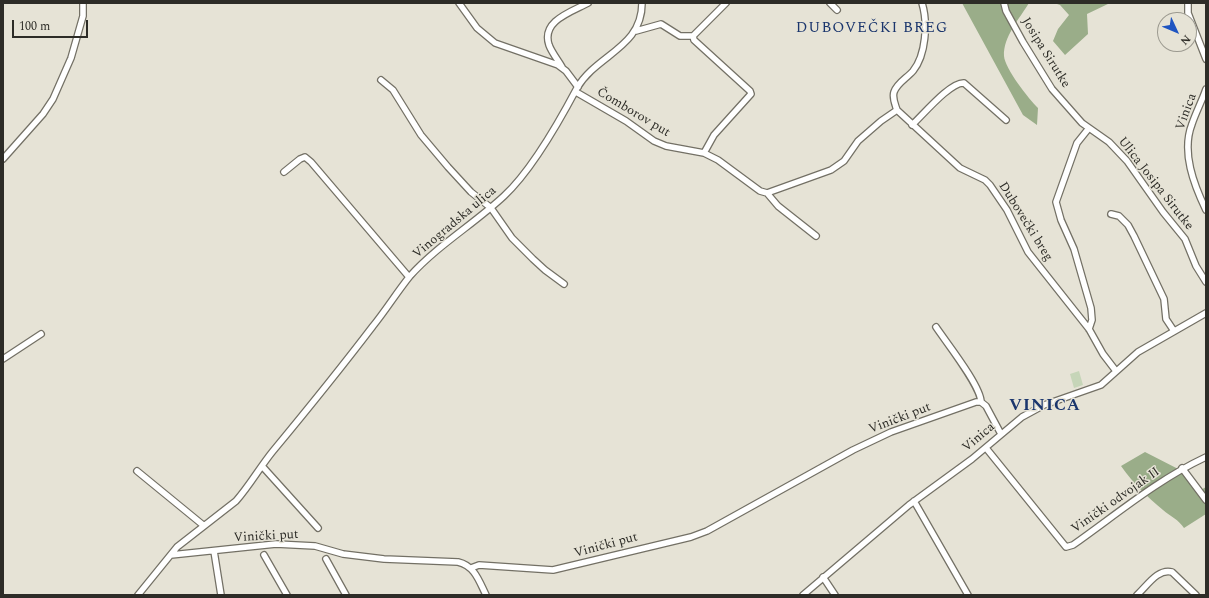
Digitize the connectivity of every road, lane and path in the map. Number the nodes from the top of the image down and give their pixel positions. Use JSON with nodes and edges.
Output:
{"nodes":[{"id":1,"x":83,"y":3,"type":"edge"},
{"id":2,"x":459,"y":3,"type":"edge"},
{"id":3,"x":588,"y":3,"type":"edge"},
{"id":4,"x":642,"y":3,"type":"edge"},
{"id":5,"x":726,"y":3,"type":"edge"},
{"id":6,"x":830,"y":3,"type":"edge"},
{"id":7,"x":922,"y":3,"type":"edge"},
{"id":8,"x":1004,"y":3,"type":"edge"},
{"id":9,"x":1188,"y":3,"type":"edge"},
{"id":10,"x":837,"y":10,"type":"dead end"},
{"id":11,"x":636,"y":31,"type":"junction"},
{"id":12,"x":692,"y":36,"type":"junction"},
{"id":13,"x":1206,"y":60,"type":"edge"},
{"id":14,"x":562,"y":67,"type":"junction"},
{"id":15,"x":381,"y":80,"type":"dead end"},
{"id":16,"x":577,"y":89,"type":"junction"},
{"id":17,"x":1206,"y":89,"type":"edge"},
{"id":18,"x":897,"y":110,"type":"junction"},
{"id":19,"x":1006,"y":120,"type":"dead end"},
{"id":20,"x":912,"y":125,"type":"junction"},
{"id":21,"x":1089,"y":128,"type":"junction"},
{"id":22,"x":704,"y":153,"type":"junction"},
{"id":23,"x":3,"y":159,"type":"edge"},
{"id":24,"x":284,"y":172,"type":"dead end"},
{"id":25,"x":767,"y":193,"type":"junction"},
{"id":26,"x":491,"y":208,"type":"junction"},
{"id":27,"x":1206,"y":210,"type":"edge"},
{"id":28,"x":1111,"y":214,"type":"dead end"},
{"id":29,"x":816,"y":236,"type":"dead end"},
{"id":30,"x":409,"y":278,"type":"junction"},
{"id":31,"x":1206,"y":282,"type":"edge"},
{"id":32,"x":564,"y":284,"type":"dead end"},
{"id":33,"x":1206,"y":313,"type":"edge"},
{"id":34,"x":936,"y":327,"type":"dead end"},
{"id":35,"x":1089,"y":328,"type":"junction"},
{"id":36,"x":1174,"y":331,"type":"junction"},
{"id":37,"x":40,"y":334,"type":"dead end"},
{"id":38,"x":3,"y":359,"type":"edge"},
{"id":39,"x":1116,"y":372,"type":"junction"},
{"id":40,"x":981,"y":402,"type":"junction"},
{"id":41,"x":1001,"y":434,"type":"junction"},
{"id":42,"x":986,"y":448,"type":"junction"},
{"id":43,"x":1206,"y":457,"type":"edge"},
{"id":44,"x":262,"y":466,"type":"junction"},
{"id":45,"x":1182,"y":468,"type":"junction"},
{"id":46,"x":138,"y":471,"type":"dead end"},
{"id":47,"x":1206,"y":500,"type":"edge"},
{"id":48,"x":914,"y":501,"type":"junction"},
{"id":49,"x":203,"y":525,"type":"junction"},
{"id":50,"x":318,"y":528,"type":"dead end"},
{"id":51,"x":214,"y":551,"type":"junction"},
{"id":52,"x":171,"y":555,"type":"junction"},
{"id":53,"x":264,"y":555,"type":"dead end"},
{"id":54,"x":326,"y":559,"type":"dead end"},
{"id":55,"x":471,"y":568,"type":"junction"},
{"id":56,"x":823,"y":577,"type":"junction"},
{"id":57,"x":138,"y":595,"type":"edge"},
{"id":58,"x":221,"y":595,"type":"edge"},
{"id":59,"x":287,"y":595,"type":"edge"},
{"id":60,"x":346,"y":595,"type":"edge"},
{"id":61,"x":486,"y":595,"type":"edge"},
{"id":62,"x":803,"y":595,"type":"edge"},
{"id":63,"x":836,"y":595,"type":"edge"},
{"id":64,"x":968,"y":595,"type":"edge"},
{"id":65,"x":1138,"y":595,"type":"edge"},
{"id":66,"x":1196,"y":595,"type":"edge"}],
"edges":[{"from":1,"to":23,"type":"street"},
{"from":2,"to":14,"type":"street"},
{"from":3,"to":14,"type":"street","name":"Čomborov put"},
{"from":4,"to":11,"type":"street"},
{"from":5,"to":12,"type":"street"},
{"from":6,"to":10,"type":"street"},
{"from":7,"to":18,"type":"street"},
{"from":8,"to":21,"type":"street","name":"Josipa Sirutke"},
{"from":9,"to":13,"type":"street"},
{"from":11,"to":12,"type":"street"},
{"from":11,"to":16,"type":"street","name":"Vinogradska ulica"},
{"from":12,"to":22,"type":"street"},
{"from":14,"to":16,"type":"street","name":"Čomborov put"},
{"from":15,"to":26,"type":"street"},
{"from":16,"to":22,"type":"street","name":"Čomborov put"},
{"from":16,"to":26,"type":"street","name":"Vinogradska ulica"},
{"from":17,"to":27,"type":"street","name":"Vinica"},
{"from":18,"to":20,"type":"street","name":"Dubovečki breg"},
{"from":18,"to":25,"type":"street"},
{"from":19,"to":20,"type":"street"},
{"from":20,"to":35,"type":"street","name":"Dubovečki breg"},
{"from":21,"to":31,"type":"street","name":"Ulica Josipa Sirutke"},
{"from":21,"to":35,"type":"street"},
{"from":22,"to":25,"type":"street","name":"Čomborov put"},
{"from":24,"to":30,"type":"street"},
{"from":25,"to":29,"type":"street","name":"Čomborov put"},
{"from":26,"to":30,"type":"street","name":"Vinogradska ulica"},
{"from":26,"to":32,"type":"street"},
{"from":28,"to":36,"type":"street"},
{"from":30,"to":44,"type":"street","name":"Vinogradska ulica"},
{"from":33,"to":36,"type":"street","name":"Vinica"},
{"from":34,"to":40,"type":"street"},
{"from":35,"to":39,"type":"street","name":"Dubovečki breg"},
{"from":36,"to":39,"type":"street","name":"Vinica"},
{"from":37,"to":38,"type":"street"},
{"from":39,"to":41,"type":"street","name":"Vinica"},
{"from":40,"to":41,"type":"street"},
{"from":40,"to":55,"type":"street","name":"Vinički put"},
{"from":41,"to":42,"type":"street","name":"Vinica"},
{"from":42,"to":45,"type":"street","name":"Vinički odvojak II"},
{"from":42,"to":48,"type":"street","name":"Vinica"},
{"from":43,"to":45,"type":"street","name":"Vinički odvojak II"},
{"from":44,"to":49,"type":"street","name":"Vinogradska ulica"},
{"from":44,"to":50,"type":"street"},
{"from":45,"to":47,"type":"street"},
{"from":46,"to":49,"type":"street"},
{"from":48,"to":56,"type":"street","name":"Vinica"},
{"from":48,"to":64,"type":"street"},
{"from":49,"to":52,"type":"street","name":"Vinogradska ulica"},
{"from":51,"to":52,"type":"street","name":"Vinički put"},
{"from":51,"to":55,"type":"street","name":"Vinički put"},
{"from":51,"to":58,"type":"street"},
{"from":52,"to":57,"type":"street","name":"Vinogradska ulica"},
{"from":53,"to":59,"type":"street"},
{"from":54,"to":60,"type":"street"},
{"from":55,"to":61,"type":"street"},
{"from":56,"to":62,"type":"street","name":"Vinica"},
{"from":56,"to":63,"type":"street"},
{"from":65,"to":66,"type":"street"}]}
